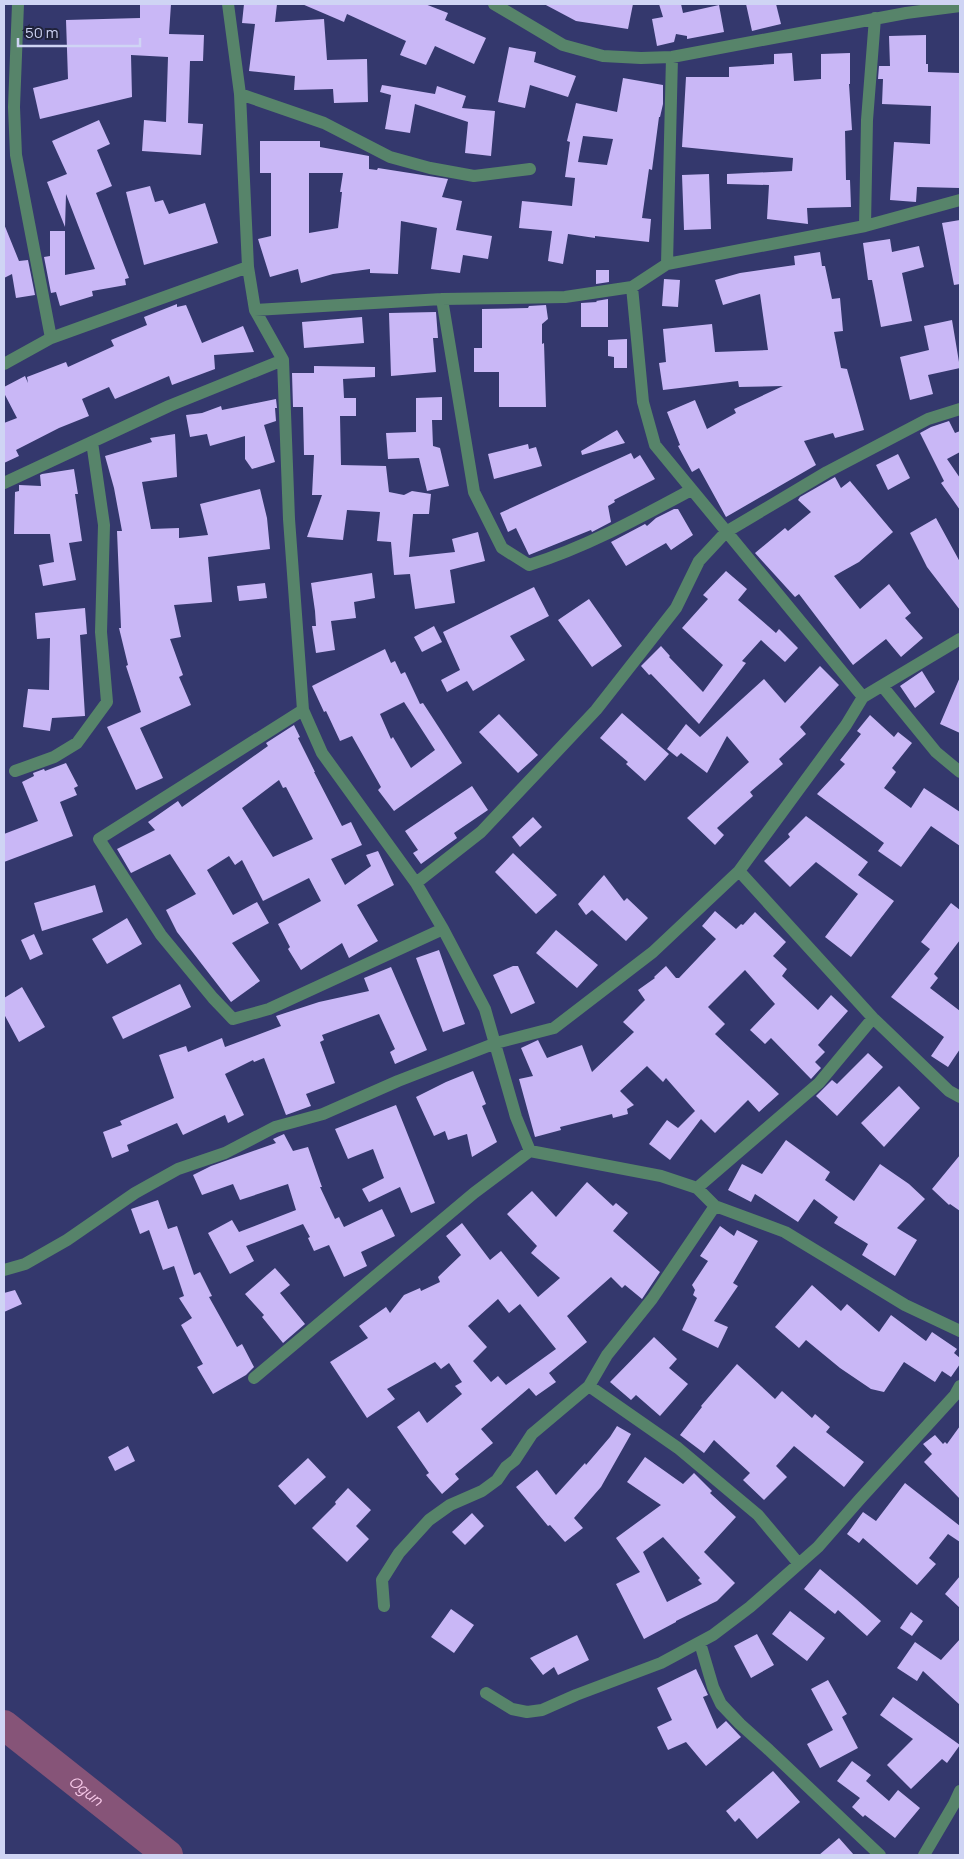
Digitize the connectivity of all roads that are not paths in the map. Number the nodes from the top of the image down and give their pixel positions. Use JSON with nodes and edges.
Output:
{"nodes":[{"id":1,"x":18,"y":4,"type":"edge"},
{"id":2,"x":228,"y":4,"type":"edge"},
{"id":3,"x":494,"y":4,"type":"edge"},
{"id":4,"x":960,"y":6,"type":"edge"},
{"id":5,"x":904,"y":8,"type":"edge"},
{"id":6,"x":875,"y":18,"type":"junction"},
{"id":7,"x":10,"y":45,"type":"edge"},
{"id":8,"x":672,"y":57,"type":"junction"},
{"id":9,"x":240,"y":94,"type":"junction"},
{"id":10,"x":530,"y":169,"type":"dead end"},
{"id":11,"x":960,"y":200,"type":"edge"},
{"id":12,"x":865,"y":226,"type":"junction"},
{"id":13,"x":668,"y":264,"type":"junction"},
{"id":14,"x":248,"y":267,"type":"junction"},
{"id":15,"x":632,"y":287,"type":"junction"},
{"id":16,"x":442,"y":299,"type":"junction"},
{"id":17,"x":255,"y":310,"type":"junction"},
{"id":18,"x":51,"y":338,"type":"junction"},
{"id":19,"x":283,"y":360,"type":"junction"},
{"id":20,"x":4,"y":364,"type":"edge"},
{"id":21,"x":960,"y":409,"type":"edge"},
{"id":22,"x":92,"y":442,"type":"junction"},
{"id":23,"x":4,"y":483,"type":"edge"},
{"id":24,"x":691,"y":490,"type":"junction"},
{"id":25,"x":726,"y":532,"type":"junction"},
{"id":26,"x":960,"y":640,"type":"edge"},
{"id":27,"x":883,"y":687,"type":"junction"},
{"id":28,"x":864,"y":697,"type":"junction"},
{"id":29,"x":303,"y":710,"type":"junction"},
{"id":30,"x":15,"y":771,"type":"dead end"},
{"id":31,"x":960,"y":772,"type":"edge"},
{"id":32,"x":739,"y":871,"type":"junction"},
{"id":33,"x":416,"y":883,"type":"junction"},
{"id":34,"x":443,"y":929,"type":"junction"},
{"id":35,"x":873,"y":1018,"type":"junction"},
{"id":36,"x":496,"y":1043,"type":"junction"},
{"id":37,"x":960,"y":1097,"type":"edge"},
{"id":38,"x":530,"y":1151,"type":"junction"},
{"id":39,"x":697,"y":1188,"type":"junction"},
{"id":40,"x":715,"y":1206,"type":"junction"},
{"id":41,"x":4,"y":1270,"type":"edge"},
{"id":42,"x":960,"y":1331,"type":"edge"},
{"id":43,"x":254,"y":1378,"type":"dead end"},
{"id":44,"x":588,"y":1386,"type":"junction"},
{"id":45,"x":960,"y":1386,"type":"edge"},
{"id":46,"x":799,"y":1564,"type":"junction"},
{"id":47,"x":384,"y":1606,"type":"dead end"},
{"id":48,"x":700,"y":1643,"type":"junction"},
{"id":49,"x":486,"y":1693,"type":"dead end"},
{"id":50,"x":960,"y":1791,"type":"edge"},
{"id":51,"x":880,"y":1855,"type":"edge"},
{"id":52,"x":924,"y":1855,"type":"edge"}],
"edges":[{"from":1,"to":7,"type":"street"},
{"from":2,"to":9,"type":"street"},
{"from":3,"to":8,"type":"street"},
{"from":4,"to":5,"type":"street"},
{"from":5,"to":6,"type":"street"},
{"from":6,"to":8,"type":"street"},
{"from":6,"to":12,"type":"street"},
{"from":7,"to":18,"type":"street"},
{"from":8,"to":13,"type":"street"},
{"from":9,"to":10,"type":"street"},
{"from":9,"to":14,"type":"street"},
{"from":11,"to":12,"type":"street"},
{"from":12,"to":13,"type":"street"},
{"from":13,"to":15,"type":"street"},
{"from":14,"to":17,"type":"street"},
{"from":14,"to":18,"type":"street"},
{"from":15,"to":16,"type":"street"},
{"from":15,"to":24,"type":"street"},
{"from":16,"to":17,"type":"street"},
{"from":16,"to":24,"type":"street"},
{"from":17,"to":19,"type":"street"},
{"from":18,"to":20,"type":"street"},
{"from":19,"to":22,"type":"street"},
{"from":19,"to":29,"type":"street"},
{"from":21,"to":25,"type":"street"},
{"from":22,"to":23,"type":"street"},
{"from":22,"to":30,"type":"street"},
{"from":24,"to":25,"type":"street"},
{"from":25,"to":28,"type":"street"},
{"from":25,"to":33,"type":"street"},
{"from":26,"to":27,"type":"street"},
{"from":27,"to":28,"type":"street"},
{"from":27,"to":31,"type":"street"},
{"from":28,"to":32,"type":"street"},
{"from":29,"to":33,"type":"street"},
{"from":29,"to":34,"type":"street"},
{"from":32,"to":35,"type":"street"},
{"from":32,"to":36,"type":"street"},
{"from":33,"to":34,"type":"street"},
{"from":34,"to":36,"type":"street"},
{"from":35,"to":37,"type":"street"},
{"from":35,"to":39,"type":"street"},
{"from":36,"to":38,"type":"street"},
{"from":36,"to":41,"type":"street"},
{"from":38,"to":39,"type":"street"},
{"from":38,"to":43,"type":"street"},
{"from":39,"to":40,"type":"street"},
{"from":40,"to":42,"type":"street"},
{"from":40,"to":44,"type":"street"},
{"from":44,"to":46,"type":"street"},
{"from":44,"to":47,"type":"street"},
{"from":45,"to":46,"type":"street"},
{"from":46,"to":48,"type":"street"},
{"from":48,"to":49,"type":"street"},
{"from":48,"to":51,"type":"street"},
{"from":50,"to":52,"type":"street"}]}
